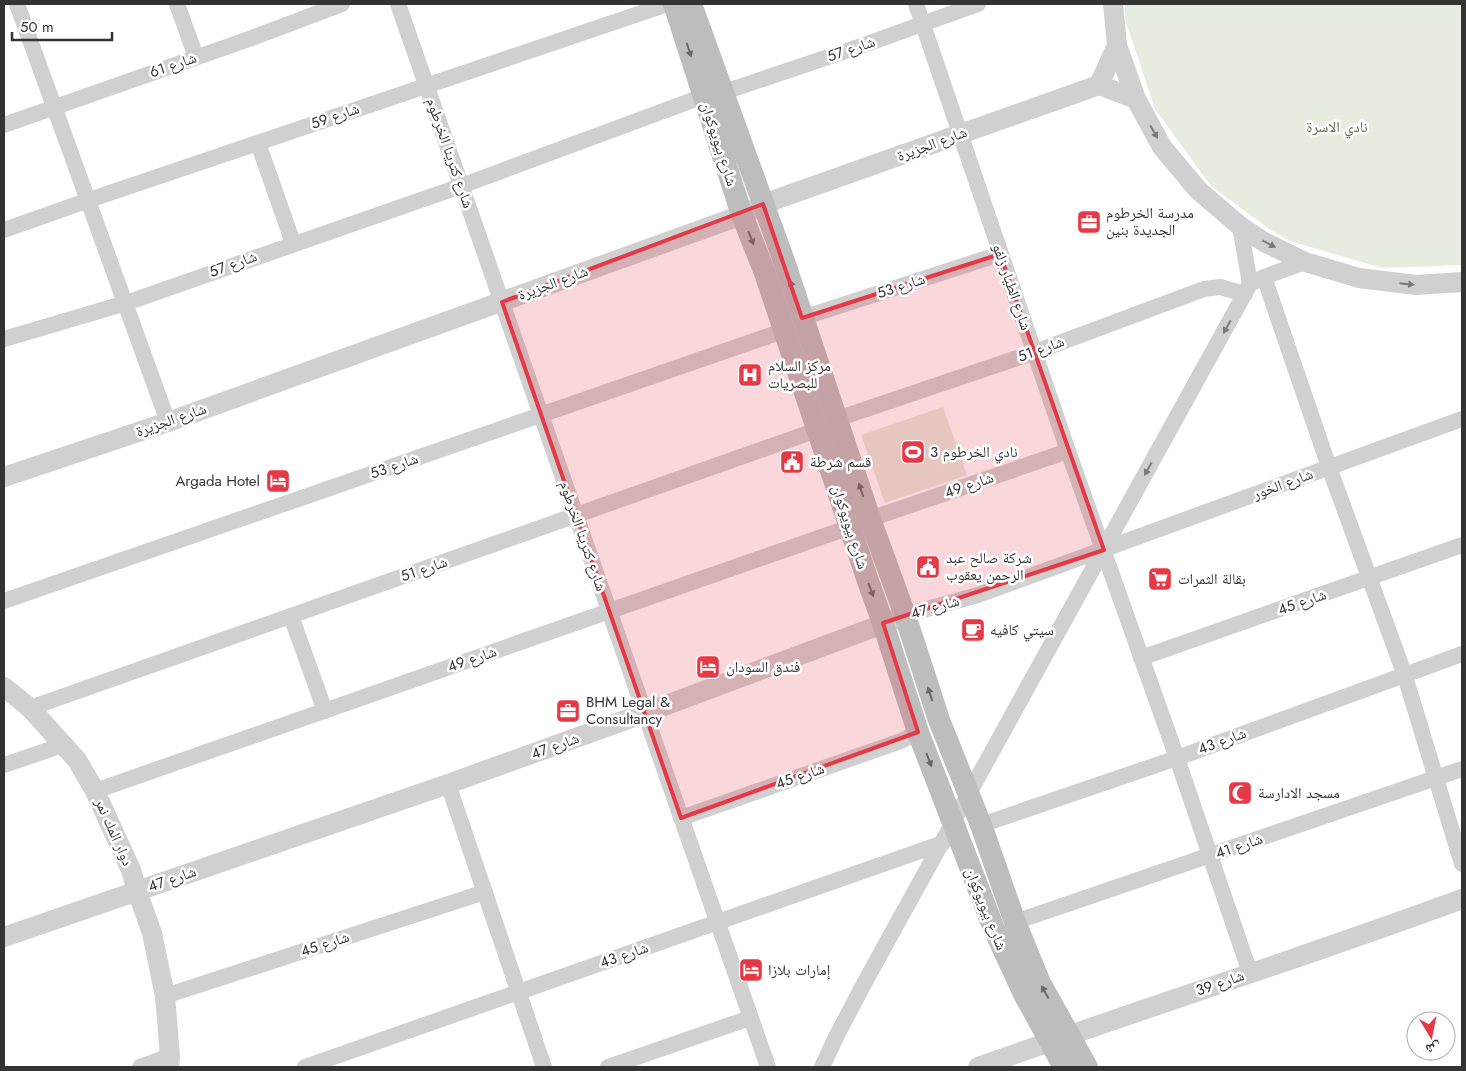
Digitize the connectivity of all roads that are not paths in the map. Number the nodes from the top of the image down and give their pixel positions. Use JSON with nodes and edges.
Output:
{"nodes":[{"id":1,"x":19,"y":4,"type":"edge"},
{"id":2,"x":177,"y":4,"type":"edge"},
{"id":3,"x":342,"y":4,"type":"edge"},
{"id":4,"x":398,"y":4,"type":"edge"},
{"id":5,"x":668,"y":4,"type":"edge"},
{"id":6,"x":674,"y":4,"type":"edge"},
{"id":7,"x":691,"y":4,"type":"edge"},
{"id":8,"x":916,"y":4,"type":"edge"},
{"id":9,"x":978,"y":4,"type":"edge"},
{"id":10,"x":1113,"y":4,"type":"edge"},
{"id":11,"x":922,"y":24,"type":"junction"},
{"id":12,"x":1117,"y":45,"type":"junction"},
{"id":13,"x":196,"y":57,"type":"junction"},
{"id":14,"x":427,"y":85,"type":"junction"},
{"id":15,"x":1099,"y":86,"type":"junction"},
{"id":16,"x":714,"y":94,"type":"junction"},
{"id":17,"x":1136,"y":99,"type":"junction"},
{"id":18,"x":55,"y":107,"type":"junction"},
{"id":19,"x":4,"y":124,"type":"edge"},
{"id":20,"x":960,"y":134,"type":"junction"},
{"id":21,"x":258,"y":143,"type":"junction"},
{"id":22,"x":462,"y":186,"type":"junction"},
{"id":23,"x":89,"y":200,"type":"junction"},
{"id":24,"x":763,"y":204,"type":"junction"},
{"id":25,"x":742,"y":215,"type":"junction"},
{"id":26,"x":1240,"y":226,"type":"junction"},
{"id":27,"x":4,"y":230,"type":"edge"},
{"id":28,"x":293,"y":243,"type":"junction"},
{"id":29,"x":1000,"y":254,"type":"junction"},
{"id":30,"x":1304,"y":262,"type":"junction"},
{"id":31,"x":1462,"y":282,"type":"edge"},
{"id":32,"x":1253,"y":285,"type":"junction"},
{"id":33,"x":502,"y":302,"type":"junction"},
{"id":34,"x":126,"y":303,"type":"junction"},
{"id":35,"x":802,"y":318,"type":"junction"},
{"id":36,"x":783,"y":331,"type":"junction"},
{"id":37,"x":4,"y":338,"type":"edge"},
{"id":38,"x":1035,"y":352,"type":"junction"},
{"id":39,"x":541,"y":415,"type":"junction"},
{"id":40,"x":837,"y":419,"type":"junction"},
{"id":41,"x":1462,"y":420,"type":"edge"},
{"id":42,"x":168,"y":422,"type":"junction"},
{"id":43,"x":817,"y":430,"type":"junction"},
{"id":44,"x":1068,"y":451,"type":"junction"},
{"id":45,"x":1329,"y":467,"type":"junction"},
{"id":46,"x":4,"y":477,"type":"edge"},
{"id":47,"x":576,"y":515,"type":"junction"},
{"id":48,"x":870,"y":519,"type":"junction"},
{"id":49,"x":850,"y":527,"type":"junction"},
{"id":50,"x":1462,"y":545,"type":"edge"},
{"id":51,"x":1104,"y":550,"type":"junction"},
{"id":52,"x":1370,"y":578,"type":"junction"},
{"id":53,"x":4,"y":601,"type":"edge"},
{"id":54,"x":609,"y":611,"type":"junction"},
{"id":55,"x":905,"y":615,"type":"junction"},
{"id":56,"x":291,"y":616,"type":"junction"},
{"id":57,"x":883,"y":623,"type":"junction"},
{"id":58,"x":1462,"y":654,"type":"edge"},
{"id":59,"x":1141,"y":658,"type":"junction"},
{"id":60,"x":1404,"y":674,"type":"junction"},
{"id":61,"x":4,"y":687,"type":"edge"},
{"id":62,"x":30,"y":708,"type":"junction"},
{"id":63,"x":325,"y":711,"type":"junction"},
{"id":64,"x":645,"y":713,"type":"junction"},
{"id":65,"x":918,"y":732,"type":"junction"},
{"id":66,"x":63,"y":745,"type":"junction"},
{"id":67,"x":1177,"y":758,"type":"junction"},
{"id":68,"x":4,"y":765,"type":"edge"},
{"id":69,"x":1462,"y":769,"type":"edge"},
{"id":70,"x":1436,"y":778,"type":"junction"},
{"id":71,"x":448,"y":784,"type":"junction"},
{"id":72,"x":95,"y":791,"type":"junction"},
{"id":73,"x":968,"y":796,"type":"junction"},
{"id":74,"x":681,"y":818,"type":"junction"},
{"id":75,"x":981,"y":825,"type":"junction"},
{"id":76,"x":948,"y":834,"type":"junction"},
{"id":77,"x":1210,"y":856,"type":"junction"},
{"id":78,"x":1462,"y":864,"type":"edge"},
{"id":79,"x":137,"y":891,"type":"junction"},
{"id":80,"x":485,"y":892,"type":"junction"},
{"id":81,"x":1462,"y":899,"type":"edge"},
{"id":82,"x":717,"y":922,"type":"junction"},
{"id":83,"x":1015,"y":922,"type":"junction"},
{"id":84,"x":4,"y":937,"type":"edge"},
{"id":85,"x":1250,"y":973,"type":"junction"},
{"id":86,"x":519,"y":992,"type":"junction"},
{"id":87,"x":165,"y":996,"type":"junction"},
{"id":88,"x":750,"y":1018,"type":"junction"},
{"id":89,"x":1059,"y":1038,"type":"junction"},
{"id":90,"x":170,"y":1062,"type":"edge"},
{"id":91,"x":140,"y":1067,"type":"edge"},
{"id":92,"x":305,"y":1067,"type":"edge"},
{"id":93,"x":544,"y":1067,"type":"edge"},
{"id":94,"x":608,"y":1067,"type":"edge"},
{"id":95,"x":768,"y":1067,"type":"edge"},
{"id":96,"x":822,"y":1067,"type":"edge"},
{"id":97,"x":978,"y":1067,"type":"edge"},
{"id":98,"x":1064,"y":1067,"type":"edge"},
{"id":99,"x":1087,"y":1067,"type":"edge"}],
"edges":[{"from":1,"to":18,"type":"street"},
{"from":2,"to":13,"type":"street"},
{"from":3,"to":13,"type":"street","name":"شارع 61"},
{"from":4,"to":14,"type":"street","name":"شارع كترينا الخرطوم"},
{"from":5,"to":14,"type":"street","name":"شارع 59"},
{"from":6,"to":16,"type":"main road","name":"شارع بيويوكوان","one_way":true},
{"from":7,"to":16,"type":"main road","name":"شارع بيويوكوان"},
{"from":8,"to":11,"type":"street","name":"شارع الطيار زلفو"},
{"from":9,"to":11,"type":"street","name":"شارع 57"},
{"from":10,"to":12,"type":"street"},
{"from":11,"to":16,"type":"street","name":"شارع 57"},
{"from":11,"to":20,"type":"street","name":"شارع الطيار زلفو"},
{"from":12,"to":15,"type":"street"},
{"from":12,"to":17,"type":"street"},
{"from":13,"to":18,"type":"street","name":"شارع 61"},
{"from":14,"to":21,"type":"street","name":"شارع 59"},
{"from":14,"to":22,"type":"street","name":"شارع كترينا الخرطوم"},
{"from":15,"to":17,"type":"street"},
{"from":15,"to":20,"type":"street","name":"شارع الجزيرة"},
{"from":16,"to":22,"type":"street","name":"شارع 57"},
{"from":16,"to":24,"type":"main road","name":"شارع بيويوكوان"},
{"from":16,"to":25,"type":"main road","name":"شارع بيويوكوان"},
{"from":17,"to":26,"type":"street","one_way":true},
{"from":18,"to":19,"type":"street","name":"شارع 61"},
{"from":18,"to":23,"type":"street"},
{"from":20,"to":24,"type":"street","name":"شارع الجزيرة"},
{"from":20,"to":29,"type":"street","name":"شارع الطيار زلفو"},
{"from":21,"to":23,"type":"street","name":"شارع 59"},
{"from":21,"to":28,"type":"street"},
{"from":22,"to":28,"type":"street","name":"شارع 57"},
{"from":22,"to":33,"type":"street","name":"شارع كترينا الخرطوم"},
{"from":23,"to":27,"type":"street","name":"شارع 59"},
{"from":23,"to":34,"type":"street"},
{"from":24,"to":25,"type":"street","name":"شارع الجزيرة"},
{"from":35,"to":24,"type":"main road","name":"شارع بيويوكوان","one_way":true},
{"from":25,"to":33,"type":"street","name":"شارع الجزيرة"},
{"from":25,"to":36,"type":"main road","name":"شارع بيويوكوان","one_way":true},
{"from":26,"to":30,"type":"street","one_way":true},
{"from":26,"to":32,"type":"street"},
{"from":28,"to":34,"type":"street","name":"شارع 57"},
{"from":29,"to":35,"type":"street","name":"شارع 53"},
{"from":29,"to":38,"type":"street","name":"شارع الطيار زلفو"},
{"from":30,"to":31,"type":"street","one_way":true},
{"from":30,"to":32,"type":"street"},
{"from":32,"to":38,"type":"street","name":"شارع 51"},
{"from":32,"to":45,"type":"street"},
{"from":32,"to":51,"type":"street","one_way":true},
{"from":33,"to":39,"type":"street","name":"شارع كترينا الخرطوم"},
{"from":33,"to":42,"type":"street","name":"شارع الجزيرة"},
{"from":34,"to":37,"type":"street","name":"شارع 57"},
{"from":34,"to":42,"type":"street"},
{"from":35,"to":40,"type":"main road","name":"شارع بيويوكوان"},
{"from":36,"to":39,"type":"street","name":"شارع 53"},
{"from":36,"to":43,"type":"main road","name":"شارع بيويوكوان"},
{"from":38,"to":40,"type":"street","name":"شارع 51"},
{"from":38,"to":44,"type":"street","name":"شارع الطيار زلفو"},
{"from":39,"to":47,"type":"street","name":"شارع كترينا الخرطوم"},
{"from":39,"to":53,"type":"street","name":"شارع 53"},
{"from":48,"to":40,"type":"main road","name":"شارع بيويوكوان","one_way":true},
{"from":41,"to":45,"type":"street","name":"شارع الخور"},
{"from":42,"to":46,"type":"street","name":"شارع الجزيرة"},
{"from":43,"to":47,"type":"street","name":"شارع 51"},
{"from":43,"to":49,"type":"main road","name":"شارع بيويوكوان"},
{"from":44,"to":48,"type":"street","name":"شارع 49"},
{"from":44,"to":51,"type":"street","name":"شارع الطيار زلفو"},
{"from":45,"to":51,"type":"street","name":"شارع الخور"},
{"from":45,"to":52,"type":"street"},
{"from":47,"to":54,"type":"street","name":"شارع كترينا الخرطوم"},
{"from":47,"to":56,"type":"street","name":"شارع 51"},
{"from":48,"to":55,"type":"main road","name":"شارع بيويوكوان"},
{"from":49,"to":54,"type":"street","name":"شارع 49"},
{"from":49,"to":57,"type":"main road","name":"شارع بيويوكوان","one_way":true},
{"from":50,"to":52,"type":"street","name":"شارع 45"},
{"from":51,"to":55,"type":"street","name":"شارع 47"},
{"from":51,"to":59,"type":"street","name":"شارع الطيار زلفو"},
{"from":51,"to":73,"type":"street"},
{"from":52,"to":59,"type":"street","name":"شارع 45"},
{"from":52,"to":60,"type":"street"},
{"from":54,"to":63,"type":"street","name":"شارع 49"},
{"from":54,"to":64,"type":"street","name":"شارع كترينا الخرطوم"},
{"from":55,"to":57,"type":"street","name":"شارع 47"},
{"from":73,"to":55,"type":"main road","name":"شارع بيويوكوان","one_way":true},
{"from":56,"to":62,"type":"street","name":"شارع 51"},
{"from":56,"to":63,"type":"street"},
{"from":57,"to":64,"type":"street","name":"شارع 47"},
{"from":57,"to":65,"type":"main road","name":"شارع بيويوكوان"},
{"from":58,"to":60,"type":"street","name":"شارع 43"},
{"from":59,"to":67,"type":"street","name":"شارع الطيار زلفو"},
{"from":60,"to":67,"type":"street","name":"شارع 43"},
{"from":60,"to":70,"type":"street"},
{"from":61,"to":62,"type":"street","name":"دوار المك نمر"},
{"from":62,"to":66,"type":"street","name":"دوار المك نمر"},
{"from":63,"to":72,"type":"street","name":"شارع 49"},
{"from":64,"to":71,"type":"street","name":"شارع 47"},
{"from":64,"to":74,"type":"street","name":"شارع كترينا الخرطوم"},
{"from":65,"to":74,"type":"street","name":"شارع 45"},
{"from":65,"to":76,"type":"main road","name":"شارع بيويوكوان","one_way":true},
{"from":66,"to":68,"type":"street"},
{"from":66,"to":72,"type":"street","name":"دوار المك نمر"},
{"from":67,"to":75,"type":"street","name":"شارع 43"},
{"from":67,"to":77,"type":"street","name":"شارع الطيار زلفو"},
{"from":69,"to":70,"type":"street","name":"شارع 41"},
{"from":70,"to":77,"type":"street","name":"شارع 41"},
{"from":70,"to":78,"type":"street"},
{"from":71,"to":79,"type":"street","name":"شارع 47"},
{"from":71,"to":80,"type":"street"},
{"from":72,"to":79,"type":"street","name":"دوار المك نمر"},
{"from":73,"to":75,"type":"main road","name":"شارع بيويوكوان"},
{"from":73,"to":76,"type":"street"},
{"from":74,"to":82,"type":"street","name":"شارع كترينا الخرطوم"},
{"from":75,"to":83,"type":"main road","name":"شارع بيويوكوان"},
{"from":76,"to":82,"type":"street","name":"شارع 43"},
{"from":76,"to":89,"type":"main road","name":"شارع بيويوكوان"},
{"from":76,"to":96,"type":"street"},
{"from":77,"to":83,"type":"street","name":"شارع 41"},
{"from":77,"to":85,"type":"street","name":"شارع الطيار زلفو"},
{"from":79,"to":84,"type":"street","name":"شارع 47"},
{"from":79,"to":87,"type":"street","name":"دوار المك نمر"},
{"from":80,"to":86,"type":"street"},
{"from":80,"to":87,"type":"street","name":"شارع 45"},
{"from":81,"to":85,"type":"street","name":"شارع 39"},
{"from":82,"to":86,"type":"street","name":"شارع 43"},
{"from":82,"to":88,"type":"street","name":"شارع كترينا الخرطوم"},
{"from":89,"to":83,"type":"main road","name":"شارع بيويوكوان","one_way":true},
{"from":85,"to":89,"type":"street","name":"شارع 39"},
{"from":86,"to":92,"type":"street","name":"شارع 43"},
{"from":86,"to":93,"type":"street"},
{"from":87,"to":90,"type":"street","name":"دوار المك نمر"},
{"from":88,"to":94,"type":"street"},
{"from":88,"to":95,"type":"street","name":"شارع كترينا الخرطوم"},
{"from":89,"to":97,"type":"street","name":"شارع 39"},
{"from":89,"to":98,"type":"main road"},
{"from":89,"to":99,"type":"main road"},
{"from":90,"to":91,"type":"street"}]}
